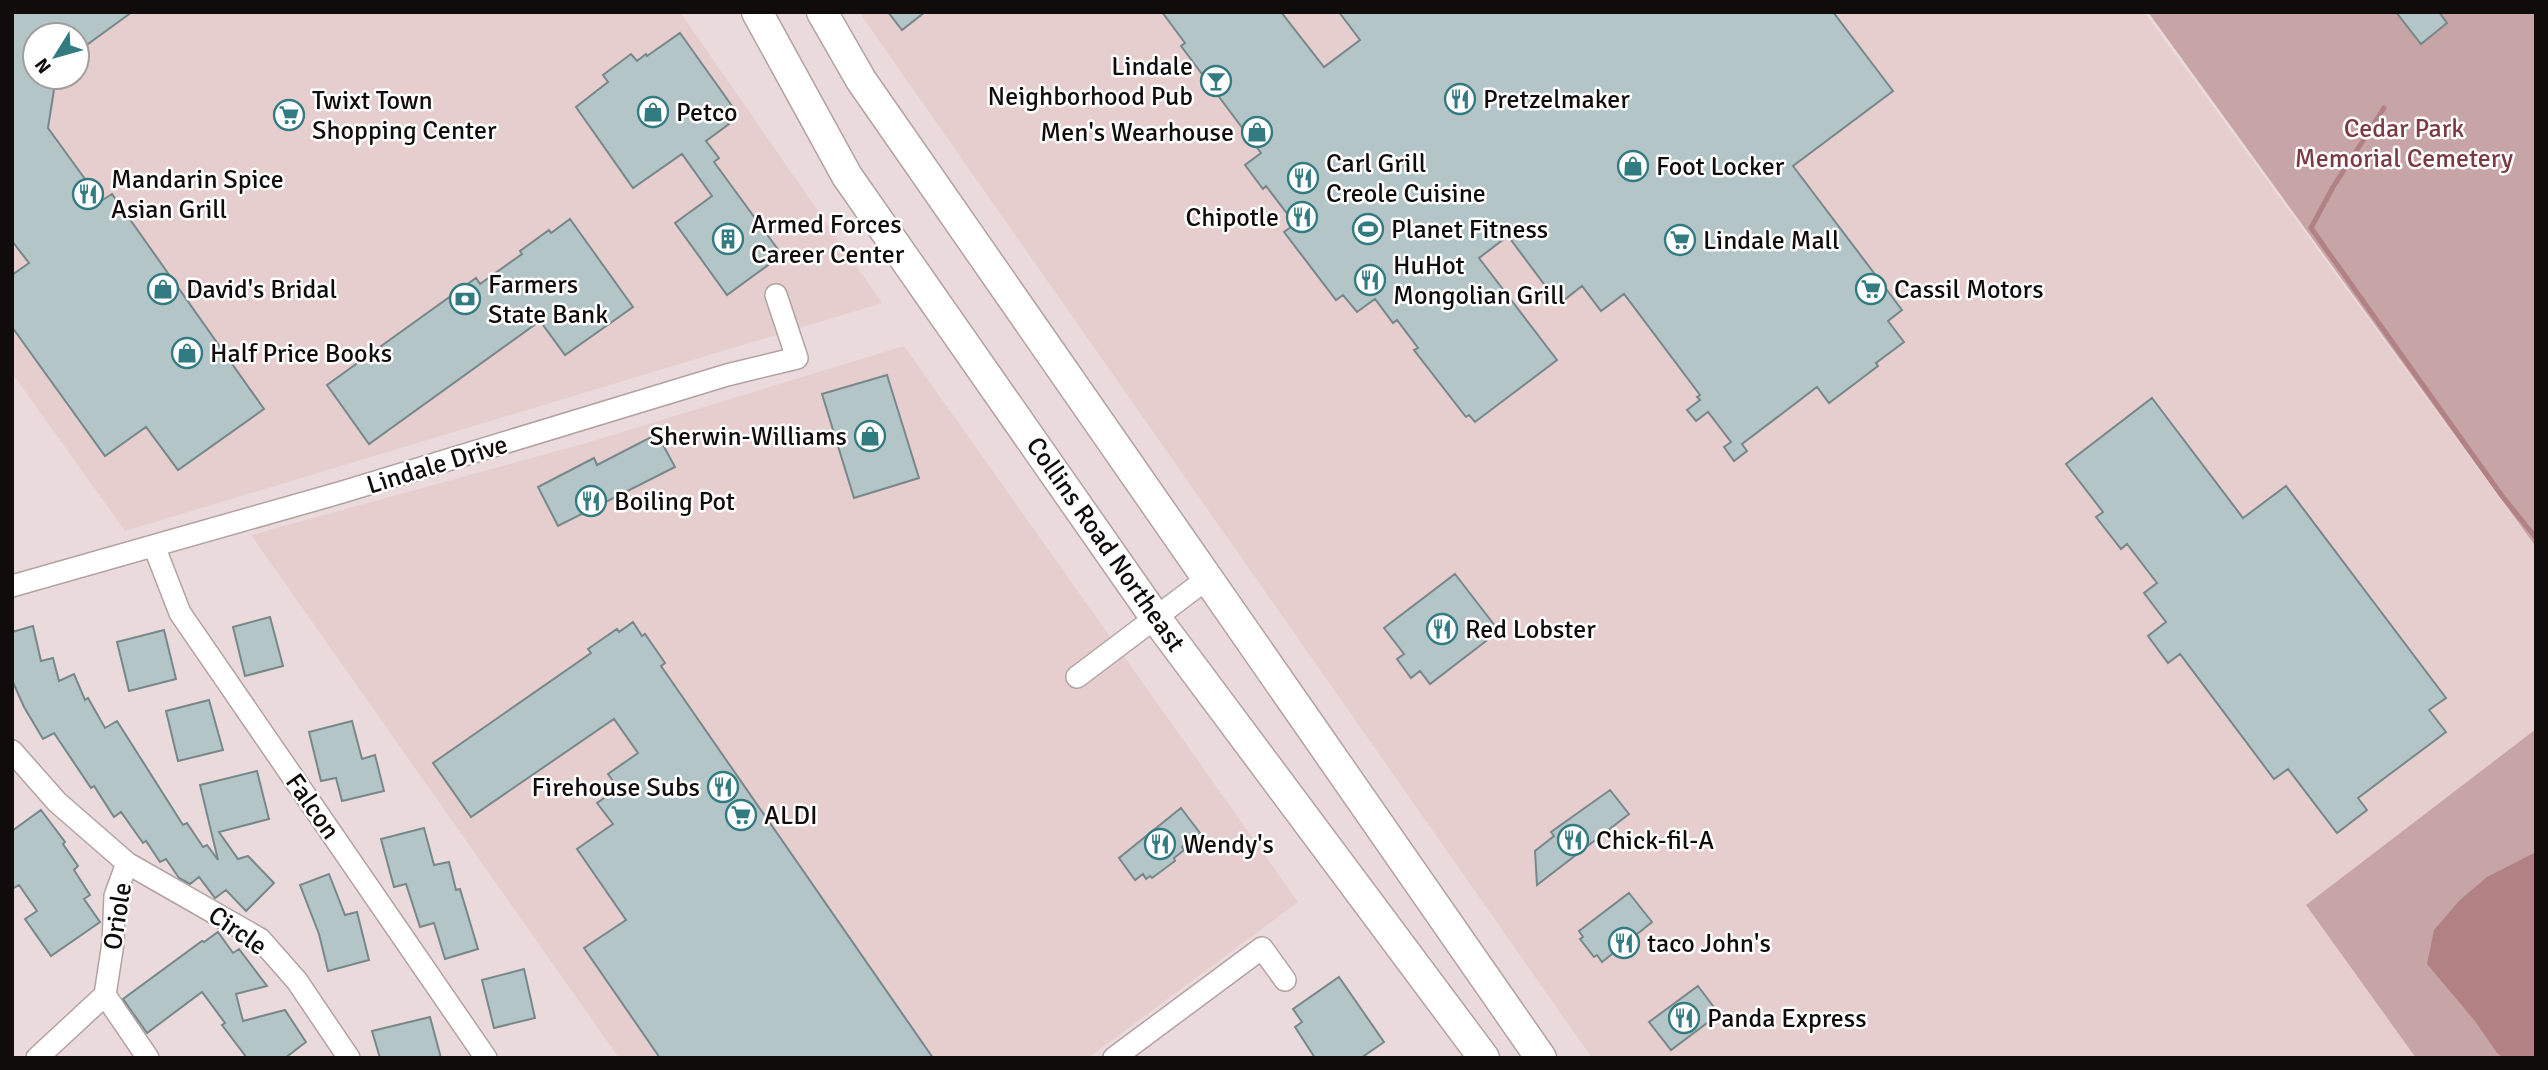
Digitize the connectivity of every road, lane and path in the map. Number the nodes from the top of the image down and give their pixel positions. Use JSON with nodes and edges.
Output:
{"nodes":[{"id":1,"x":757,"y":12,"type":"edge"},
{"id":2,"x":822,"y":12,"type":"edge"},
{"id":3,"x":776,"y":295,"type":"dead end"},
{"id":4,"x":154,"y":546,"type":"junction"},
{"id":5,"x":1208,"y":578,"type":"junction"},
{"id":6,"x":12,"y":586,"type":"edge"},
{"id":7,"x":1156,"y":617,"type":"junction"},
{"id":8,"x":1077,"y":677,"type":"dead end"},
{"id":9,"x":12,"y":751,"type":"edge"},
{"id":10,"x":127,"y":863,"type":"junction"},
{"id":11,"x":1285,"y":980,"type":"dead end"},
{"id":12,"x":105,"y":995,"type":"junction"},
{"id":13,"x":37,"y":1058,"type":"edge"},
{"id":14,"x":148,"y":1058,"type":"edge"},
{"id":15,"x":349,"y":1058,"type":"edge"},
{"id":16,"x":486,"y":1058,"type":"edge"},
{"id":17,"x":1114,"y":1058,"type":"edge"},
{"id":18,"x":1483,"y":1058,"type":"edge"},
{"id":19,"x":1541,"y":1058,"type":"edge"}],
"edges":[{"from":1,"to":7,"type":"highway","name":"Collins Road Northeast"},
{"from":2,"to":5,"type":"highway"},
{"from":3,"to":4,"type":"street","name":"Lindale Drive"},
{"from":4,"to":6,"type":"street","name":"Lindale Drive"},
{"from":4,"to":16,"type":"street","name":"Falcon"},
{"from":5,"to":7,"type":"street"},
{"from":5,"to":19,"type":"highway"},
{"from":7,"to":8,"type":"street"},
{"from":7,"to":18,"type":"highway","name":"Collins Road Northeast"},
{"from":9,"to":10,"type":"street","name":"Oriole"},
{"from":10,"to":12,"type":"street","name":"Oriole"},
{"from":10,"to":15,"type":"street","name":"Circle"},
{"from":11,"to":17,"type":"street"},
{"from":12,"to":13,"type":"street"},
{"from":12,"to":14,"type":"street"}]}
